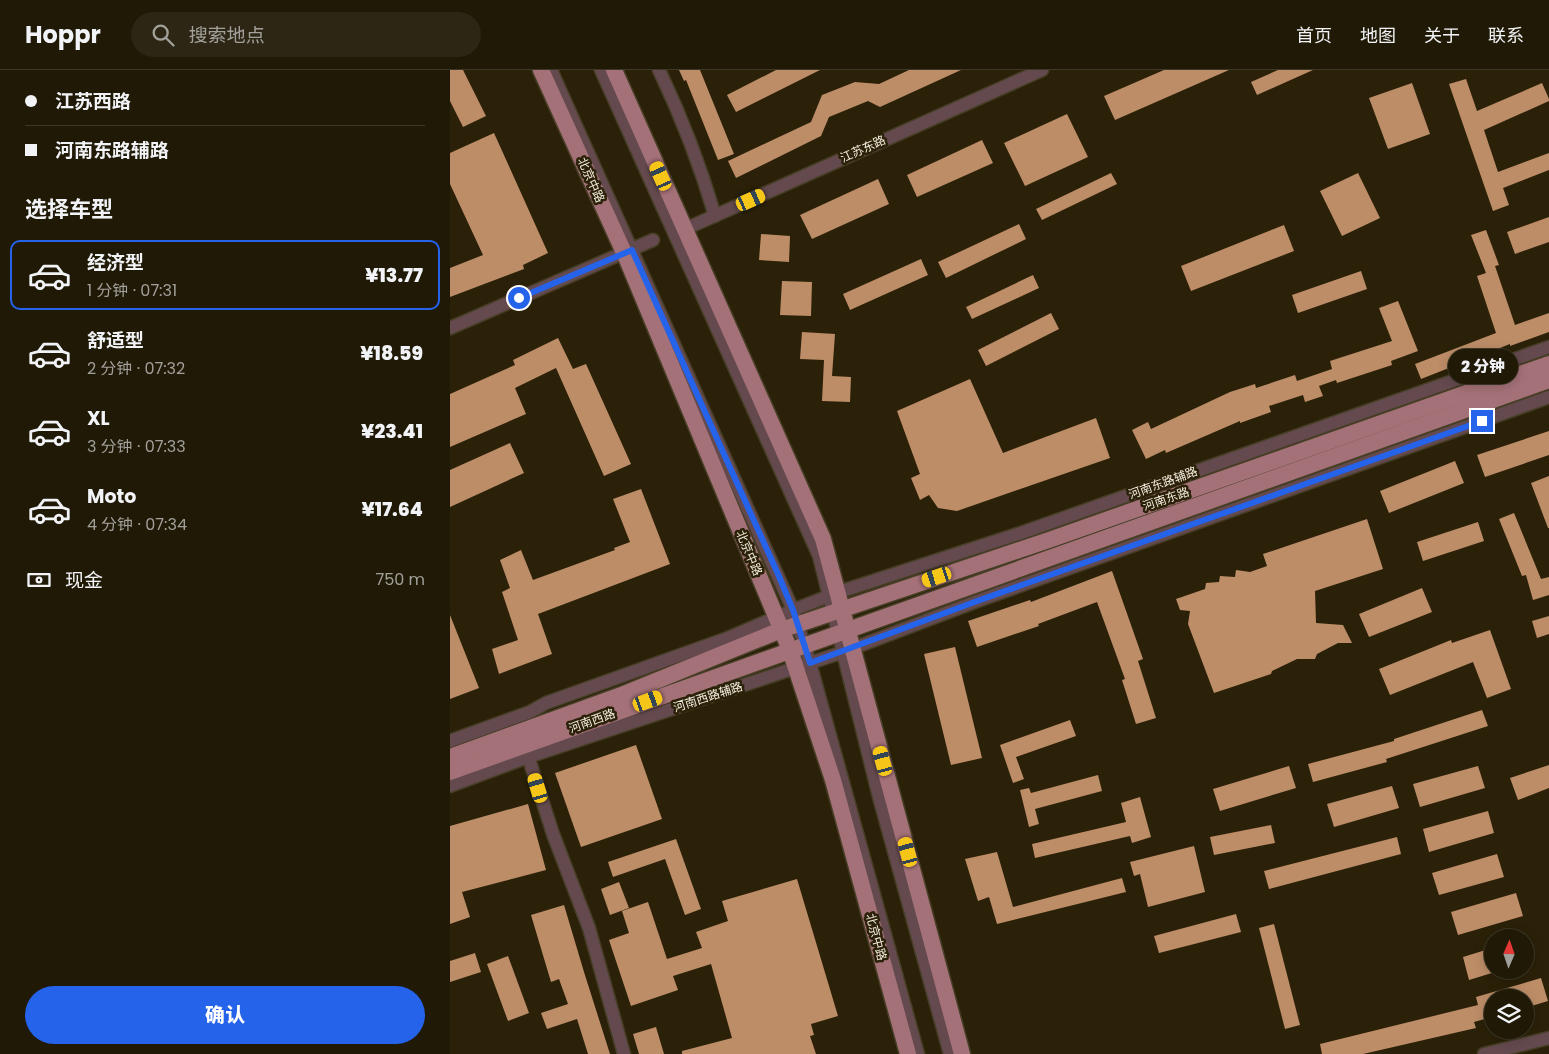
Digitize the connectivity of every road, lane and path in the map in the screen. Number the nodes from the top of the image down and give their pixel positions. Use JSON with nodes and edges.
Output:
{"nodes":[{"id":1,"x":541,"y":70,"type":"edge"},
{"id":2,"x":551,"y":70,"type":"edge"},
{"id":3,"x":601,"y":70,"type":"edge"},
{"id":4,"x":614,"y":70,"type":"edge"},
{"id":5,"x":659,"y":70,"type":"edge"},
{"id":6,"x":1042,"y":70,"type":"edge"},
{"id":7,"x":715,"y":216,"type":"junction"},
{"id":8,"x":685,"y":229,"type":"junction"},
{"id":9,"x":653,"y":240,"type":"dead end"},
{"id":10,"x":628,"y":252,"type":"junction"},
{"id":11,"x":450,"y":328,"type":"edge"},
{"id":12,"x":1549,"y":347,"type":"edge"},
{"id":13,"x":1549,"y":364,"type":"edge"},
{"id":14,"x":1549,"y":380,"type":"edge"},
{"id":15,"x":1549,"y":397,"type":"edge"},
{"id":16,"x":836,"y":602,"type":"junction"},
{"id":17,"x":795,"y":617,"type":"junction"},
{"id":18,"x":778,"y":623,"type":"junction"},
{"id":19,"x":843,"y":632,"type":"junction"},
{"id":20,"x":798,"y":648,"type":"junction"},
{"id":21,"x":848,"y":650,"type":"junction"},
{"id":22,"x":803,"y":666,"type":"junction"},
{"id":23,"x":450,"y":741,"type":"edge"},
{"id":24,"x":526,"y":751,"type":"junction"},
{"id":25,"x":450,"y":757,"type":"edge"},
{"id":26,"x":450,"y":772,"type":"edge"},
{"id":27,"x":450,"y":786,"type":"edge"},
{"id":28,"x":1549,"y":1038,"type":"edge"},
{"id":29,"x":624,"y":1054,"type":"edge"},
{"id":30,"x":908,"y":1054,"type":"edge"},
{"id":31,"x":918,"y":1054,"type":"edge"},
{"id":32,"x":950,"y":1054,"type":"edge"},
{"id":33,"x":962,"y":1054,"type":"edge"},
{"id":34,"x":1484,"y":1054,"type":"edge"}],
"edges":[{"from":1,"to":10,"type":"main road","name":"北京中路"},
{"from":2,"to":10,"type":"street"},
{"from":3,"to":16,"type":"street"},
{"from":4,"to":8,"type":"main road"},
{"from":5,"to":7,"type":"street"},
{"from":6,"to":7,"type":"street","name":"江苏东路"},
{"from":7,"to":8,"type":"street","name":"江苏东路"},
{"from":8,"to":16,"type":"main road"},
{"from":9,"to":10,"type":"street"},
{"from":10,"to":11,"type":"street"},
{"from":10,"to":17,"type":"street"},
{"from":10,"to":18,"type":"main road","name":"北京中路"},
{"from":12,"to":16,"type":"street","name":"河南东路辅路"},
{"from":13,"to":16,"type":"main road","name":"河南东路"},
{"from":14,"to":19,"type":"main road","name":"河南东路"},
{"from":15,"to":21,"type":"street"},
{"from":16,"to":17,"type":"main road","name":"河南东路"},
{"from":16,"to":19,"type":"main road"},
{"from":17,"to":18,"type":"main road","name":"河南东路"},
{"from":17,"to":20,"type":"street"},
{"from":18,"to":20,"type":"main road","name":"北京中路"},
{"from":18,"to":23,"type":"street"},
{"from":18,"to":25,"type":"main road","name":"河南西路"},
{"from":19,"to":20,"type":"main road","name":"河南东路"},
{"from":19,"to":21,"type":"main road"},
{"from":20,"to":22,"type":"main road","name":"北京中路"},
{"from":20,"to":24,"type":"main road","name":"河南西路"},
{"from":21,"to":22,"type":"street","name":"河南西路辅路"},
{"from":21,"to":32,"type":"street"},
{"from":21,"to":33,"type":"main road"},
{"from":22,"to":24,"type":"street","name":"河南西路辅路"},
{"from":22,"to":30,"type":"main road","name":"北京中路"},
{"from":22,"to":31,"type":"street"},
{"from":24,"to":26,"type":"main road","name":"河南西路"},
{"from":24,"to":27,"type":"street","name":"河南西路辅路"},
{"from":24,"to":29,"type":"street"},
{"from":28,"to":34,"type":"street"}]}
